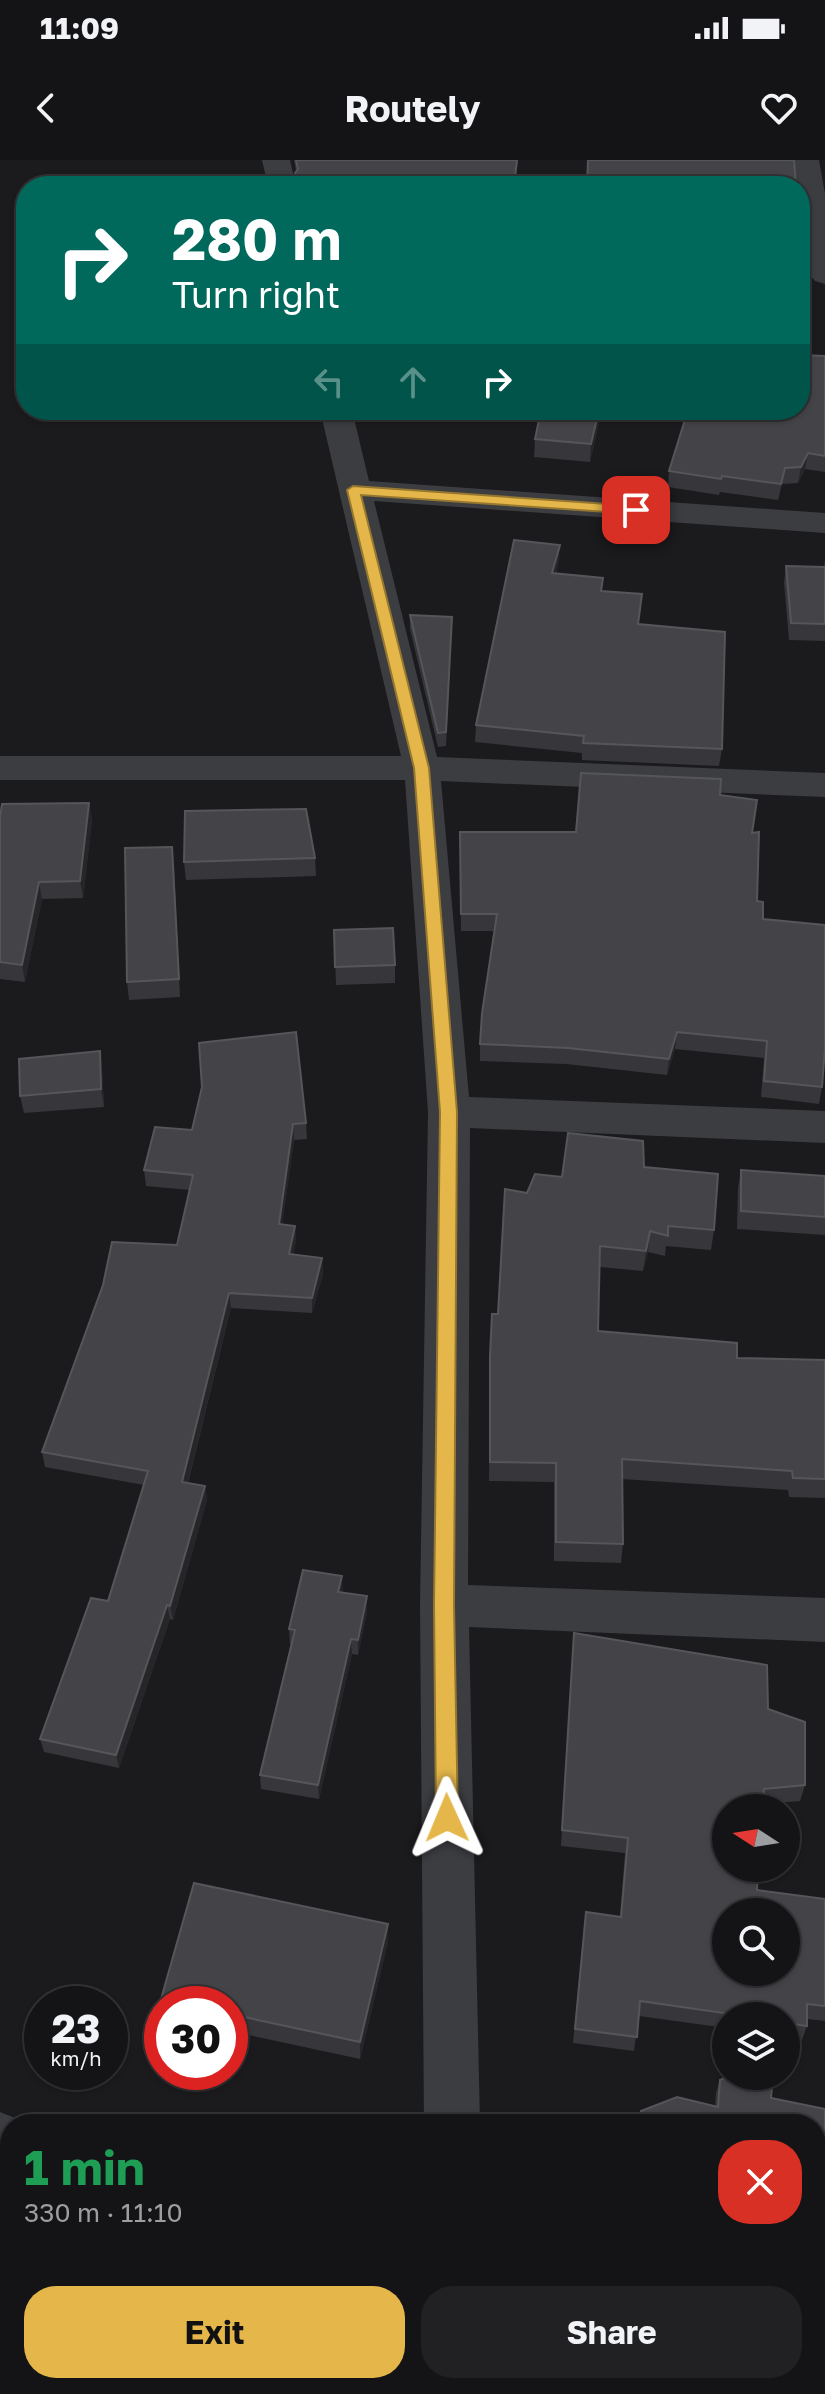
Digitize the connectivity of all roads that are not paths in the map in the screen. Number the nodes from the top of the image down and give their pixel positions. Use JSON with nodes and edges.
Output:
{"nodes":[{"id":1,"x":810,"y":189,"type":"edge"},
{"id":2,"x":825,"y":275,"type":"edge"},
{"id":3,"x":338,"y":420,"type":"edge"},
{"id":4,"x":353,"y":490,"type":"junction"},
{"id":5,"x":825,"y":523,"type":"edge"},
{"id":6,"x":0,"y":768,"type":"edge"},
{"id":7,"x":422,"y":768,"type":"junction"},
{"id":8,"x":825,"y":785,"type":"edge"},
{"id":9,"x":449,"y":1112,"type":"junction"},
{"id":10,"x":825,"y":1127,"type":"edge"},
{"id":11,"x":444,"y":1605,"type":"junction"},
{"id":12,"x":825,"y":1620,"type":"edge"},
{"id":13,"x":452,"y":2114,"type":"edge"}],
"edges":[{"from":1,"to":2,"type":"street"},
{"from":3,"to":4,"type":"street"},
{"from":4,"to":5,"type":"street"},
{"from":4,"to":7,"type":"street"},
{"from":6,"to":7,"type":"street"},
{"from":7,"to":8,"type":"street"},
{"from":7,"to":9,"type":"street"},
{"from":9,"to":10,"type":"street"},
{"from":9,"to":11,"type":"street"},
{"from":11,"to":12,"type":"street"},
{"from":11,"to":13,"type":"street"}]}
